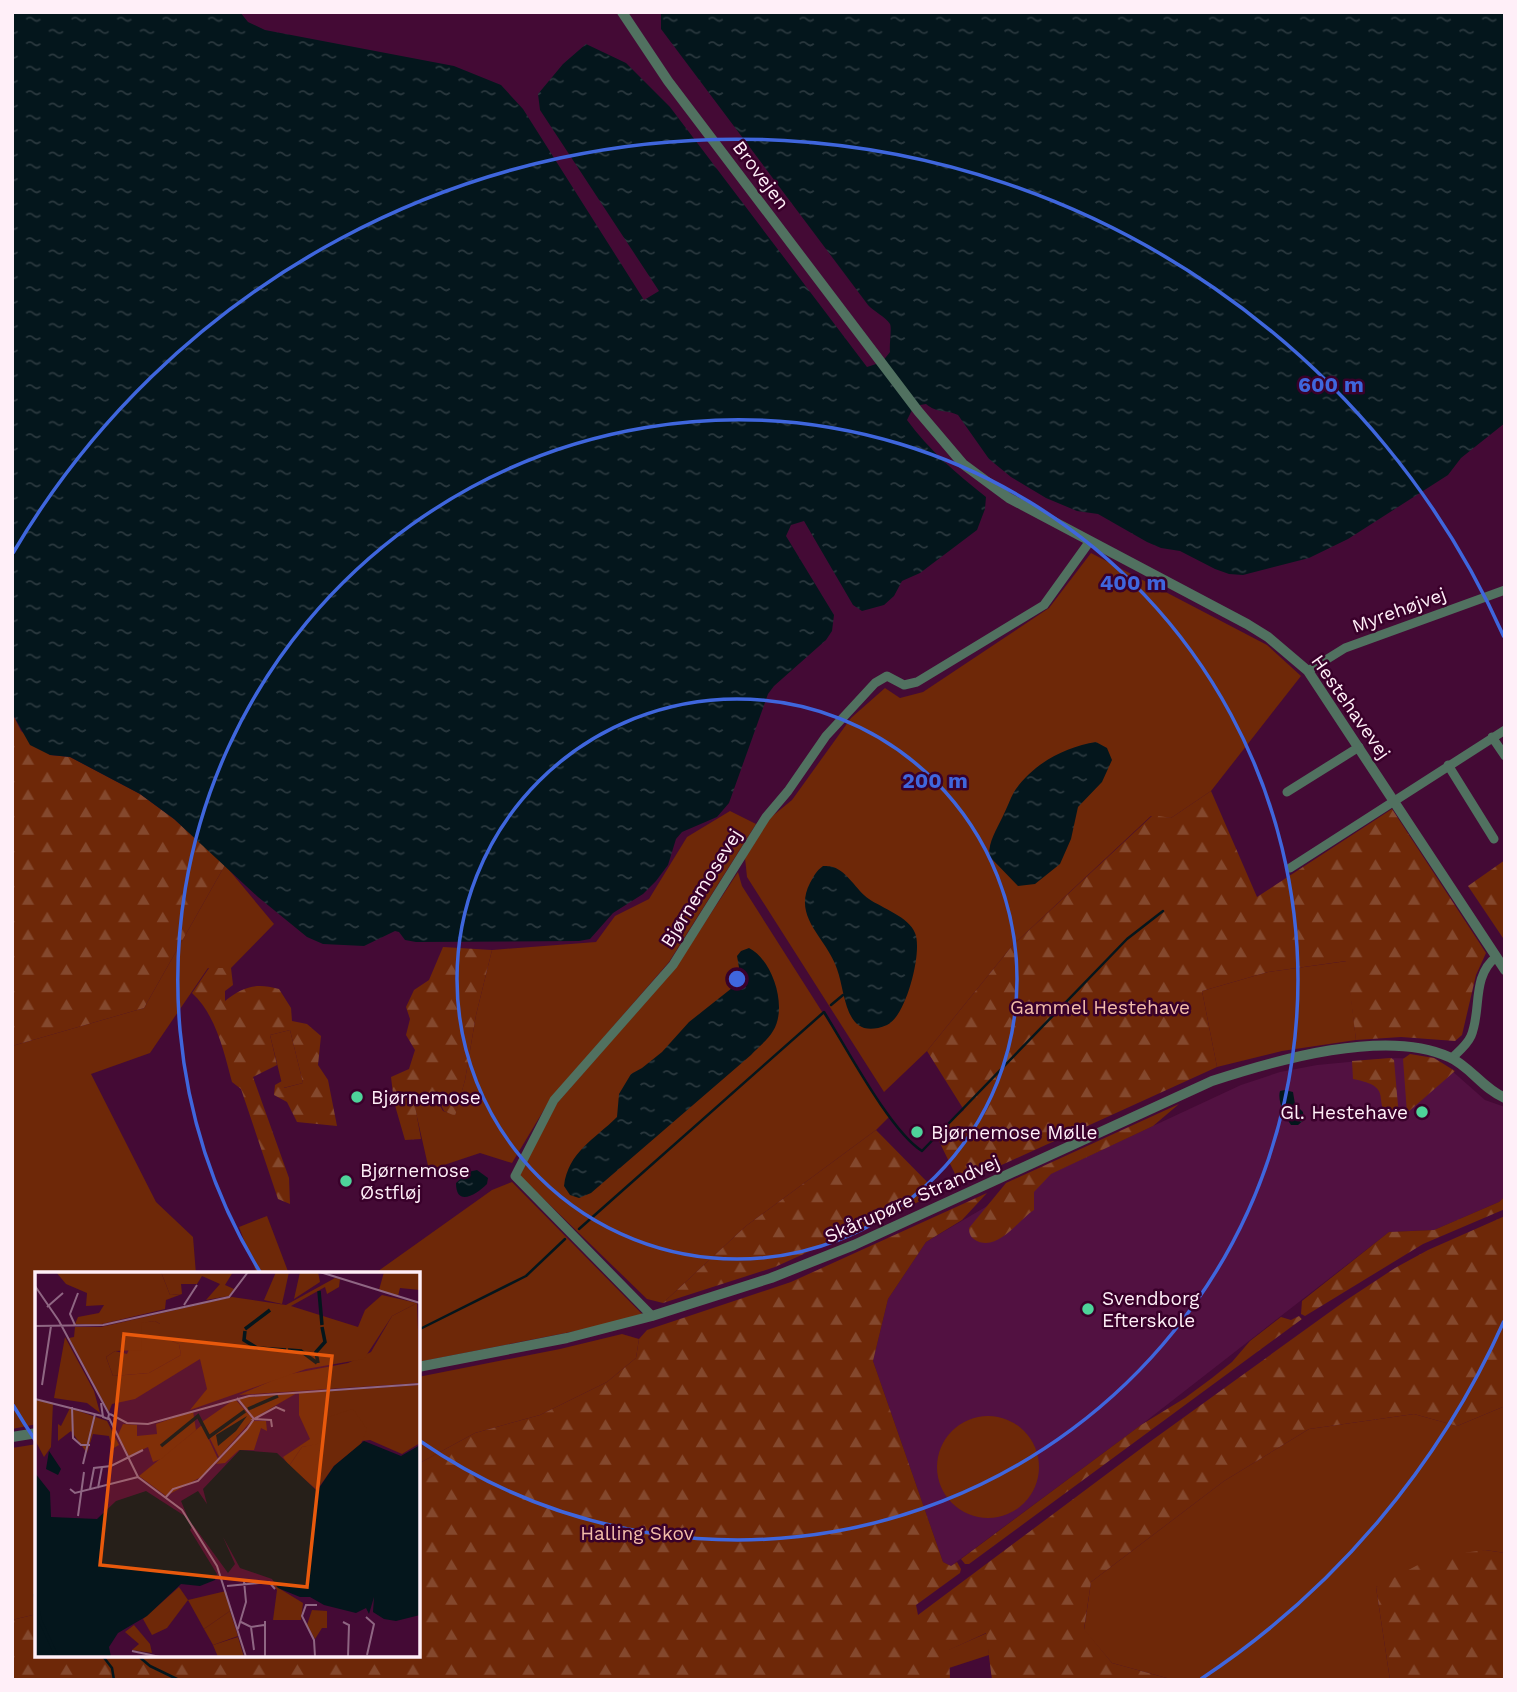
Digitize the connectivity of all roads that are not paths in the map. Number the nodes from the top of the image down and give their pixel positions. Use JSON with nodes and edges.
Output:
{"nodes":[{"id":1,"x":622,"y":12,"type":"edge"},
{"id":2,"x":876,"y":356,"type":"joint"},
{"id":3,"x":1090,"y":541,"type":"junction"},
{"id":4,"x":1505,"y":590,"type":"edge"},
{"id":5,"x":1308,"y":671,"type":"junction"},
{"id":6,"x":1505,"y":730,"type":"edge"},
{"id":7,"x":1492,"y":737,"type":"junction"},
{"id":8,"x":1359,"y":747,"type":"junction"},
{"id":9,"x":1505,"y":756,"type":"edge"},
{"id":10,"x":1448,"y":765,"type":"junction"},
{"id":11,"x":1287,"y":792,"type":"dead end"},
{"id":12,"x":1395,"y":801,"type":"junction"},
{"id":13,"x":1494,"y":839,"type":"dead end"},
{"id":14,"x":1290,"y":868,"type":"dead end"},
{"id":15,"x":1496,"y":957,"type":"junction"},
{"id":16,"x":1505,"y":970,"type":"edge"},
{"id":17,"x":1452,"y":1058,"type":"junction"},
{"id":18,"x":1484,"y":1086,"type":"junction"},
{"id":19,"x":1505,"y":1091,"type":"edge"},
{"id":20,"x":1505,"y":1098,"type":"edge"},
{"id":21,"x":652,"y":1316,"type":"junction"},
{"id":22,"x":420,"y":1367,"type":"edge"},
{"id":23,"x":35,"y":1433,"type":"edge"},
{"id":24,"x":12,"y":1437,"type":"edge"}],
"edges":[{"from":1,"to":2,"type":"street","name":"Brovejen"},
{"from":2,"to":3,"type":"street","name":"Hestehavevej"},
{"from":3,"to":5,"type":"street","name":"Hestehavevej"},
{"from":3,"to":21,"type":"street","name":"Bjørnemosevej"},
{"from":4,"to":5,"type":"street","name":"Myrehøjvej"},
{"from":5,"to":8,"type":"street","name":"Hestehavevej"},
{"from":6,"to":7,"type":"street"},
{"from":7,"to":9,"type":"street"},
{"from":7,"to":10,"type":"street"},
{"from":8,"to":11,"type":"street"},
{"from":8,"to":12,"type":"street","name":"Hestehavevej"},
{"from":10,"to":12,"type":"street"},
{"from":10,"to":13,"type":"street"},
{"from":12,"to":14,"type":"street"},
{"from":12,"to":15,"type":"street","name":"Hestehavevej"},
{"from":15,"to":16,"type":"street","name":"Hestehavevej"},
{"from":15,"to":17,"type":"street"},
{"from":17,"to":18,"type":"street","name":"Skårupøre Strandvej"},
{"from":17,"to":21,"type":"street","name":"Skårupøre Strandvej"},
{"from":18,"to":19,"type":"street","name":"Skårupøre Strandvej"},
{"from":18,"to":20,"type":"street","name":"Skårupøre Strandvej"},
{"from":21,"to":22,"type":"street","name":"Skårupøre Strandvej"},
{"from":23,"to":24,"type":"street"}]}
